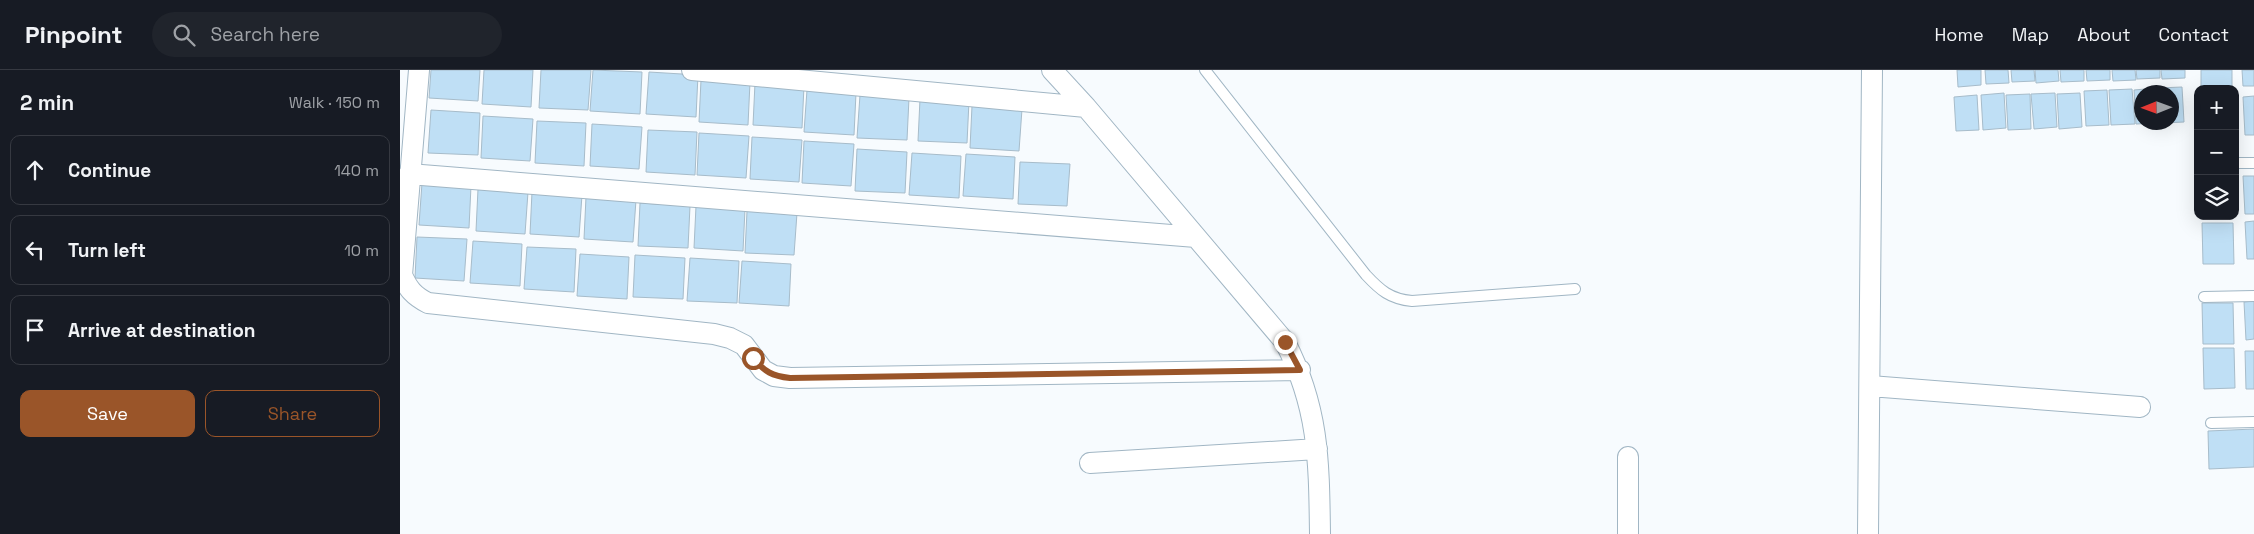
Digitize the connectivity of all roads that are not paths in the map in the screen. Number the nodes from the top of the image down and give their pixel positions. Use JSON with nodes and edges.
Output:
{"nodes":[{"id":1,"x":419,"y":70,"type":"edge"},
{"id":2,"x":692,"y":70,"type":"edge"},
{"id":3,"x":1052,"y":70,"type":"edge"},
{"id":4,"x":1206,"y":70,"type":"edge"},
{"id":5,"x":1872,"y":70,"type":"edge"},
{"id":6,"x":1086,"y":107,"type":"junction"},
{"id":7,"x":2254,"y":162,"type":"edge"},
{"id":8,"x":2239,"y":163,"type":"edge"},
{"id":9,"x":409,"y":174,"type":"junction"},
{"id":10,"x":1196,"y":237,"type":"junction"},
{"id":11,"x":1576,"y":290,"type":"dead end"},
{"id":12,"x":2254,"y":296,"type":"edge"},
{"id":13,"x":2204,"y":297,"type":"dead end"},
{"id":14,"x":1300,"y":370,"type":"junction"},
{"id":15,"x":1870,"y":386,"type":"junction"},
{"id":16,"x":2140,"y":407,"type":"dead end"},
{"id":17,"x":2254,"y":422,"type":"edge"},
{"id":18,"x":2211,"y":423,"type":"dead end"},
{"id":19,"x":1317,"y":449,"type":"junction"},
{"id":20,"x":1628,"y":457,"type":"dead end"},
{"id":21,"x":1090,"y":463,"type":"dead end"},
{"id":22,"x":1320,"y":534,"type":"edge"},
{"id":23,"x":1628,"y":534,"type":"edge"},
{"id":24,"x":1868,"y":534,"type":"edge"}],
"edges":[{"from":1,"to":9,"type":"street"},
{"from":2,"to":6,"type":"street"},
{"from":3,"to":6,"type":"street"},
{"from":4,"to":11,"type":"lane"},
{"from":5,"to":15,"type":"street"},
{"from":6,"to":10,"type":"street"},
{"from":7,"to":8,"type":"lane"},
{"from":9,"to":10,"type":"street"},
{"from":9,"to":14,"type":"street"},
{"from":10,"to":14,"type":"street"},
{"from":12,"to":13,"type":"lane"},
{"from":14,"to":19,"type":"street"},
{"from":15,"to":16,"type":"street"},
{"from":15,"to":24,"type":"street"},
{"from":17,"to":18,"type":"lane"},
{"from":19,"to":21,"type":"street"},
{"from":19,"to":22,"type":"street"},
{"from":20,"to":23,"type":"street"}]}
